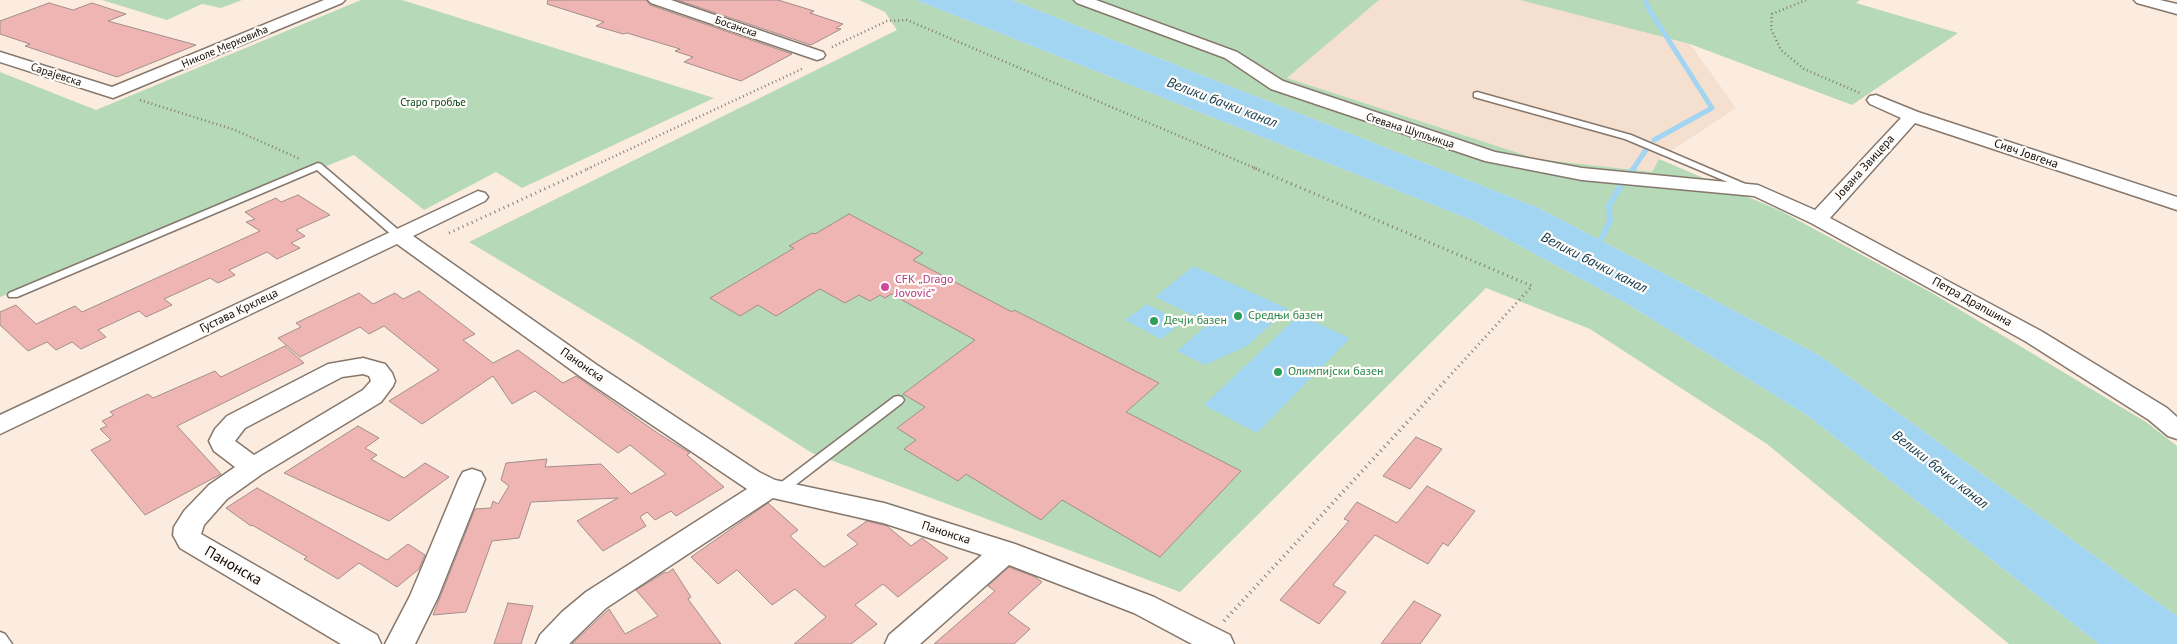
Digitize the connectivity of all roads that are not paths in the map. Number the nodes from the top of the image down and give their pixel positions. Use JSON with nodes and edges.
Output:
{"nodes":[{"id":1,"x":338,"y":0,"type":"edge"},
{"id":2,"x":656,"y":0,"type":"edge"},
{"id":3,"x":1082,"y":0,"type":"edge"},
{"id":4,"x":2142,"y":0,"type":"edge"},
{"id":5,"x":2177,"y":9,"type":"edge"},
{"id":6,"x":817,"y":55,"type":"road end"},
{"id":7,"x":0,"y":57,"type":"edge"},
{"id":8,"x":113,"y":93,"type":"joint"},
{"id":9,"x":1477,"y":95,"type":"dead end"},
{"id":10,"x":1876,"y":100,"type":"road end"},
{"id":11,"x":1912,"y":116,"type":"junction"},
{"id":12,"x":1758,"y":191,"type":"junction"},
{"id":13,"x":478,"y":197,"type":"dead end"},
{"id":14,"x":2177,"y":204,"type":"edge"},
{"id":15,"x":1818,"y":219,"type":"junction"},
{"id":16,"x":408,"y":242,"type":"junction"},
{"id":17,"x":14,"y":295,"type":"dead end"},
{"id":18,"x":898,"y":400,"type":"dead end"},
{"id":19,"x":0,"y":425,"type":"edge"},
{"id":20,"x":2177,"y":430,"type":"edge"},
{"id":21,"x":253,"y":467,"type":"junction"},
{"id":22,"x":472,"y":479,"type":"dead end"},
{"id":23,"x":775,"y":489,"type":"junction"},
{"id":24,"x":1005,"y":552,"type":"junction"},
{"id":25,"x":0,"y":638,"type":"edge"},
{"id":26,"x":1214,"y":641,"type":"edge"},
{"id":27,"x":5,"y":644,"type":"edge"},
{"id":28,"x":366,"y":644,"type":"edge"},
{"id":29,"x":400,"y":644,"type":"edge"},
{"id":30,"x":551,"y":644,"type":"edge"},
{"id":31,"x":900,"y":644,"type":"edge"}],
"edges":[{"from":1,"to":8,"type":"street","name":"Николе Мерковића"},
{"from":2,"to":6,"type":"street","name":"Босанска"},
{"from":3,"to":12,"type":"street","name":"Стевана Шупљикца"},
{"from":4,"to":5,"type":"street"},
{"from":7,"to":8,"type":"street","name":"Сарајевска"},
{"from":9,"to":12,"type":"lane"},
{"from":10,"to":11,"type":"street","name":"Сивч Јовгена"},
{"from":11,"to":14,"type":"street","name":"Сивч Јовгена"},
{"from":11,"to":15,"type":"street","name":"Јована Звицера"},
{"from":12,"to":15,"type":"street","name":"Петра Драпшина"},
{"from":13,"to":16,"type":"street","name":"Густава Крклеца"},
{"from":15,"to":20,"type":"street","name":"Петра Драпшина"},
{"from":16,"to":17,"type":"lane"},
{"from":16,"to":19,"type":"street","name":"Густава Крклеца"},
{"from":16,"to":23,"type":"street","name":"Панонска"},
{"from":18,"to":23,"type":"lane"},
{"from":21,"to":21,"type":"street","name":"Панонска"},
{"from":21,"to":28,"type":"street","name":"Панонска"},
{"from":22,"to":29,"type":"street"},
{"from":23,"to":24,"type":"street","name":"Панонска"},
{"from":23,"to":30,"type":"street"},
{"from":24,"to":26,"type":"street","name":"Панонска"},
{"from":24,"to":31,"type":"street"},
{"from":25,"to":27,"type":"lane"}]}
